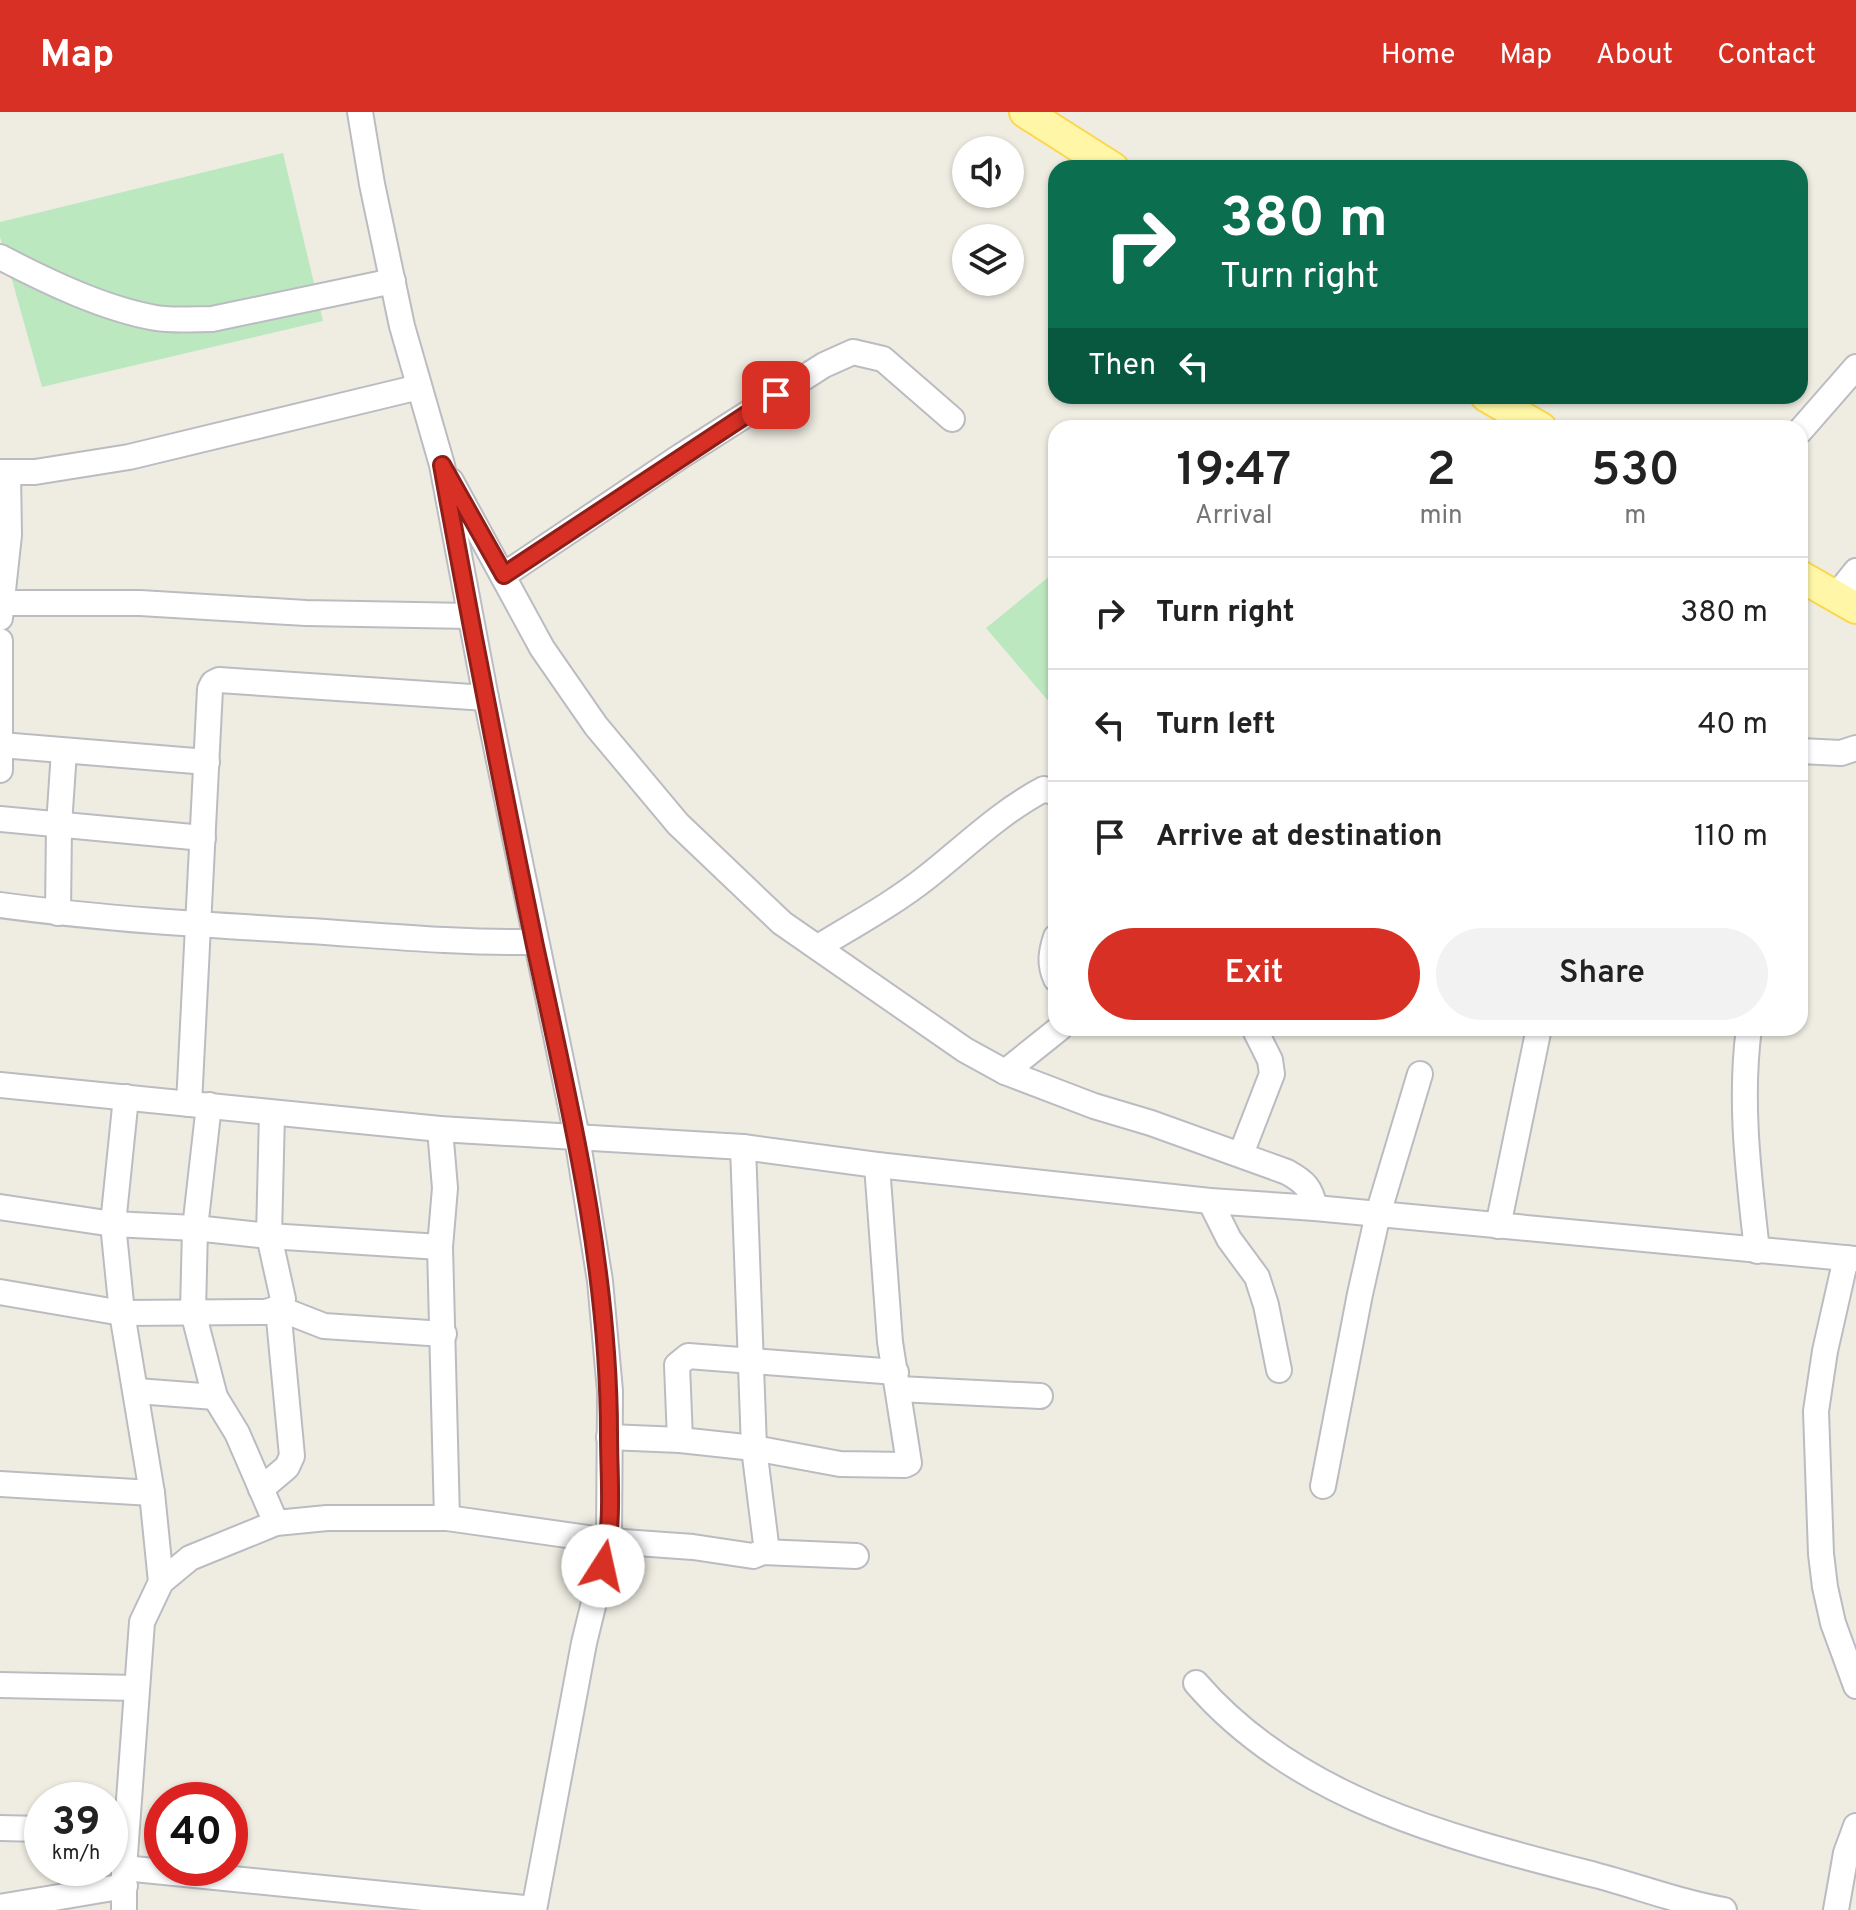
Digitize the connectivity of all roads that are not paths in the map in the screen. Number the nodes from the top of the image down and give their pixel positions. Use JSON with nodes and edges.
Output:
{"nodes":[{"id":1,"x":360,"y":112,"type":"edge"},
{"id":2,"x":1025,"y":112,"type":"edge"},
{"id":3,"x":1100,"y":160,"type":"edge"},
{"id":4,"x":0,"y":257,"type":"edge"},
{"id":5,"x":393,"y":281,"type":"junction"},
{"id":6,"x":1856,"y":367,"type":"edge"},
{"id":7,"x":419,"y":387,"type":"junction"},
{"id":8,"x":1500,"y":404,"type":"edge"},
{"id":9,"x":952,"y":419,"type":"dead end"},
{"id":10,"x":1527,"y":420,"type":"edge"},
{"id":11,"x":1808,"y":422,"type":"edge"},
{"id":12,"x":442,"y":465,"type":"junction"},
{"id":13,"x":4,"y":473,"type":"edge"},
{"id":14,"x":1856,"y":571,"type":"edge"},
{"id":15,"x":504,"y":575,"type":"junction"},
{"id":16,"x":1808,"y":581,"type":"edge"},
{"id":17,"x":1846,"y":602,"type":"edge"},
{"id":18,"x":1,"y":611,"type":"edge"},
{"id":19,"x":470,"y":616,"type":"junction"},
{"id":20,"x":0,"y":641,"type":"edge"},
{"id":21,"x":486,"y":698,"type":"junction"},
{"id":22,"x":1,"y":745,"type":"edge"},
{"id":23,"x":1856,"y":748,"type":"edge"},
{"id":24,"x":64,"y":751,"type":"junction"},
{"id":25,"x":1808,"y":751,"type":"edge"},
{"id":26,"x":207,"y":762,"type":"junction"},
{"id":27,"x":0,"y":770,"type":"edge"},
{"id":28,"x":1048,"y":790,"type":"edge"},
{"id":29,"x":0,"y":819,"type":"edge"},
{"id":30,"x":59,"y":825,"type":"junction"},
{"id":31,"x":203,"y":838,"type":"junction"},
{"id":32,"x":0,"y":905,"type":"edge"},
{"id":33,"x":58,"y":913,"type":"junction"},
{"id":34,"x":199,"y":925,"type":"junction"},
{"id":35,"x":535,"y":942,"type":"junction"},
{"id":36,"x":818,"y":947,"type":"junction"},
{"id":37,"x":1050,"y":1036,"type":"edge"},
{"id":38,"x":1258,"y":1036,"type":"edge"},
{"id":39,"x":1537,"y":1036,"type":"edge"},
{"id":40,"x":1748,"y":1036,"type":"edge"},
{"id":41,"x":1005,"y":1072,"type":"junction"},
{"id":42,"x":1420,"y":1074,"type":"dead end"},
{"id":43,"x":0,"y":1085,"type":"edge"},
{"id":44,"x":126,"y":1097,"type":"junction"},
{"id":45,"x":199,"y":1105,"type":"junction"},
{"id":46,"x":272,"y":1113,"type":"junction"},
{"id":47,"x":440,"y":1129,"type":"junction"},
{"id":48,"x":577,"y":1137,"type":"junction"},
{"id":49,"x":743,"y":1147,"type":"junction"},
{"id":50,"x":1241,"y":1154,"type":"junction"},
{"id":51,"x":877,"y":1165,"type":"junction"},
{"id":52,"x":1210,"y":1201,"type":"junction"},
{"id":53,"x":0,"y":1207,"type":"edge"},
{"id":54,"x":1315,"y":1208,"type":"junction"},
{"id":55,"x":1378,"y":1214,"type":"junction"},
{"id":56,"x":113,"y":1224,"type":"junction"},
{"id":57,"x":1498,"y":1226,"type":"junction"},
{"id":58,"x":195,"y":1228,"type":"junction"},
{"id":59,"x":269,"y":1236,"type":"junction"},
{"id":60,"x":440,"y":1247,"type":"junction"},
{"id":61,"x":1757,"y":1251,"type":"junction"},
{"id":62,"x":1851,"y":1258,"type":"edge"},
{"id":63,"x":0,"y":1292,"type":"edge"},
{"id":64,"x":278,"y":1308,"type":"junction"},
{"id":65,"x":193,"y":1312,"type":"junction"},
{"id":66,"x":122,"y":1313,"type":"junction"},
{"id":67,"x":444,"y":1334,"type":"junction"},
{"id":68,"x":750,"y":1361,"type":"junction"},
{"id":69,"x":1279,"y":1370,"type":"dead end"},
{"id":70,"x":897,"y":1380,"type":"junction"},
{"id":71,"x":137,"y":1391,"type":"junction"},
{"id":72,"x":1040,"y":1396,"type":"dead end"},
{"id":73,"x":215,"y":1397,"type":"junction"},
{"id":74,"x":609,"y":1437,"type":"junction"},
{"id":75,"x":680,"y":1440,"type":"junction"},
{"id":76,"x":754,"y":1448,"type":"junction"},
{"id":77,"x":0,"y":1484,"type":"edge"},
{"id":78,"x":1323,"y":1486,"type":"dead end"},
{"id":79,"x":261,"y":1489,"type":"junction"},
{"id":80,"x":152,"y":1493,"type":"junction"},
{"id":81,"x":447,"y":1518,"type":"junction"},
{"id":82,"x":276,"y":1523,"type":"junction"},
{"id":83,"x":609,"y":1541,"type":"junction"},
{"id":84,"x":763,"y":1552,"type":"junction"},
{"id":85,"x":856,"y":1556,"type":"dead end"},
{"id":86,"x":161,"y":1582,"type":"junction"},
{"id":87,"x":1850,"y":1655,"type":"edge"},
{"id":88,"x":1196,"y":1683,"type":"dead end"},
{"id":89,"x":0,"y":1685,"type":"edge"},
{"id":90,"x":1856,"y":1686,"type":"edge"},
{"id":91,"x":136,"y":1688,"type":"junction"},
{"id":92,"x":124,"y":1782,"type":"edge"},
{"id":93,"x":1856,"y":1826,"type":"edge"},
{"id":94,"x":0,"y":1828,"type":"edge"},
{"id":95,"x":24,"y":1829,"type":"edge"},
{"id":96,"x":124,"y":1888,"type":"edge"},
{"id":97,"x":0,"y":1907,"type":"edge"},
{"id":98,"x":534,"y":1909,"type":"edge"},
{"id":99,"x":1724,"y":1910,"type":"edge"},
{"id":100,"x":1836,"y":1910,"type":"edge"}],
"edges":[{"from":1,"to":5,"type":"street"},
{"from":2,"to":3,"type":"main road"},
{"from":4,"to":5,"type":"street"},
{"from":5,"to":7,"type":"street"},
{"from":6,"to":11,"type":"street"},
{"from":7,"to":12,"type":"street"},
{"from":7,"to":13,"type":"street"},
{"from":8,"to":10,"type":"main road"},
{"from":9,"to":15,"type":"street"},
{"from":12,"to":15,"type":"street"},
{"from":12,"to":19,"type":"street"},
{"from":13,"to":18,"type":"street"},
{"from":14,"to":17,"type":"street"},
{"from":15,"to":36,"type":"street"},
{"from":16,"to":17,"type":"main road"},
{"from":18,"to":19,"type":"street"},
{"from":19,"to":21,"type":"street"},
{"from":20,"to":22,"type":"street"},
{"from":21,"to":26,"type":"street"},
{"from":21,"to":35,"type":"street"},
{"from":22,"to":24,"type":"street"},
{"from":22,"to":27,"type":"street"},
{"from":23,"to":25,"type":"street"},
{"from":24,"to":26,"type":"street"},
{"from":24,"to":30,"type":"street"},
{"from":26,"to":31,"type":"street"},
{"from":28,"to":36,"type":"street"},
{"from":29,"to":30,"type":"street"},
{"from":30,"to":31,"type":"street"},
{"from":30,"to":33,"type":"street"},
{"from":31,"to":34,"type":"street"},
{"from":32,"to":33,"type":"street"},
{"from":33,"to":34,"type":"street"},
{"from":34,"to":35,"type":"street"},
{"from":34,"to":45,"type":"street"},
{"from":35,"to":48,"type":"street"},
{"from":36,"to":41,"type":"street"},
{"from":37,"to":41,"type":"street"},
{"from":38,"to":50,"type":"street"},
{"from":39,"to":57,"type":"street"},
{"from":40,"to":61,"type":"street"},
{"from":41,"to":50,"type":"street"},
{"from":42,"to":55,"type":"street"},
{"from":43,"to":44,"type":"street"},
{"from":44,"to":45,"type":"street"},
{"from":44,"to":56,"type":"street"},
{"from":45,"to":46,"type":"street"},
{"from":45,"to":58,"type":"street"},
{"from":46,"to":47,"type":"street"},
{"from":46,"to":59,"type":"street"},
{"from":47,"to":48,"type":"street"},
{"from":47,"to":60,"type":"street"},
{"from":48,"to":49,"type":"street"},
{"from":48,"to":74,"type":"street"},
{"from":49,"to":51,"type":"street"},
{"from":49,"to":68,"type":"street"},
{"from":50,"to":54,"type":"street"},
{"from":51,"to":52,"type":"street"},
{"from":51,"to":70,"type":"street"},
{"from":52,"to":54,"type":"street"},
{"from":52,"to":69,"type":"street"},
{"from":53,"to":56,"type":"street"},
{"from":54,"to":55,"type":"street"},
{"from":55,"to":57,"type":"street"},
{"from":55,"to":78,"type":"street"},
{"from":56,"to":58,"type":"street"},
{"from":56,"to":66,"type":"street"},
{"from":57,"to":61,"type":"street"},
{"from":58,"to":59,"type":"street"},
{"from":58,"to":65,"type":"street"},
{"from":59,"to":60,"type":"street"},
{"from":59,"to":64,"type":"street"},
{"from":60,"to":67,"type":"street"},
{"from":61,"to":62,"type":"street"},
{"from":62,"to":87,"type":"street"},
{"from":63,"to":66,"type":"street"},
{"from":64,"to":65,"type":"street"},
{"from":64,"to":67,"type":"street"},
{"from":64,"to":79,"type":"street"},
{"from":65,"to":66,"type":"street"},
{"from":65,"to":73,"type":"street"},
{"from":66,"to":71,"type":"street"},
{"from":67,"to":81,"type":"street"},
{"from":68,"to":70,"type":"street"},
{"from":68,"to":75,"type":"street"},
{"from":68,"to":76,"type":"street"},
{"from":70,"to":72,"type":"street"},
{"from":70,"to":76,"type":"street"},
{"from":71,"to":73,"type":"street"},
{"from":71,"to":80,"type":"street"},
{"from":73,"to":79,"type":"street"},
{"from":74,"to":75,"type":"street"},
{"from":74,"to":83,"type":"street"},
{"from":75,"to":76,"type":"street"},
{"from":76,"to":84,"type":"street"},
{"from":77,"to":80,"type":"street"},
{"from":79,"to":82,"type":"street"},
{"from":80,"to":86,"type":"street"},
{"from":81,"to":82,"type":"street"},
{"from":81,"to":83,"type":"street"},
{"from":82,"to":86,"type":"street"},
{"from":83,"to":84,"type":"street"},
{"from":83,"to":98,"type":"street"},
{"from":84,"to":85,"type":"street"},
{"from":86,"to":91,"type":"street"},
{"from":87,"to":90,"type":"street"},
{"from":88,"to":99,"type":"street"},
{"from":89,"to":91,"type":"street"},
{"from":91,"to":92,"type":"street"},
{"from":93,"to":100,"type":"street"},
{"from":94,"to":95,"type":"street"},
{"from":96,"to":97,"type":"street"},
{"from":96,"to":98,"type":"street"}]}
